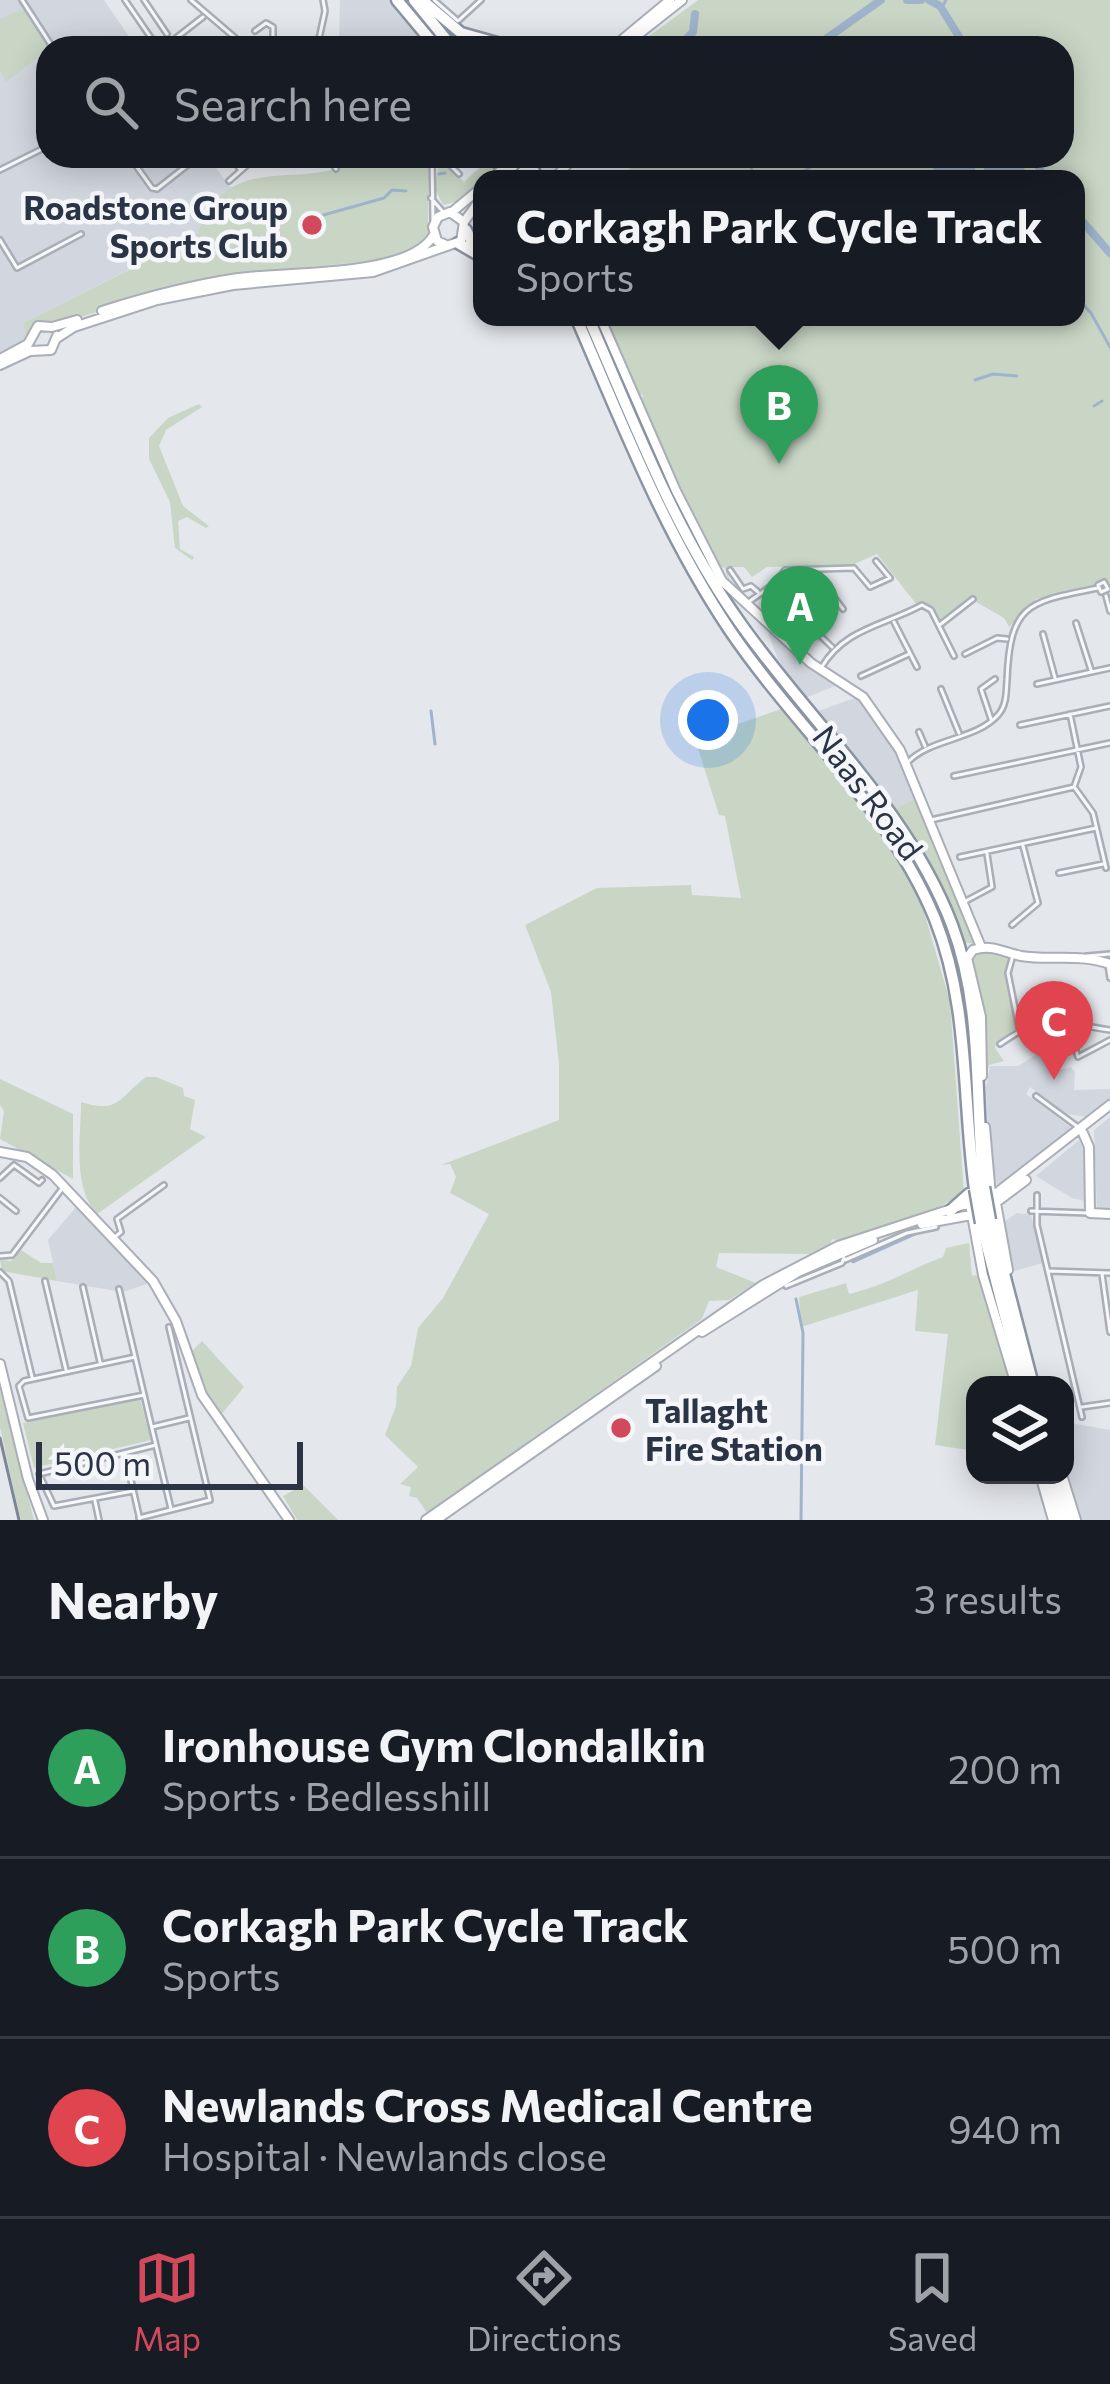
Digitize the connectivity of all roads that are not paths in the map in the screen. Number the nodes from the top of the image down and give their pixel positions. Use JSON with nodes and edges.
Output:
{"nodes":[{"id":1,"x":22,"y":0,"type":"edge"},
{"id":2,"x":125,"y":0,"type":"edge"},
{"id":3,"x":144,"y":0,"type":"edge"},
{"id":4,"x":191,"y":0,"type":"edge"},
{"id":5,"x":323,"y":0,"type":"edge"},
{"id":6,"x":397,"y":0,"type":"edge"},
{"id":7,"x":418,"y":0,"type":"edge"},
{"id":8,"x":434,"y":0,"type":"edge"},
{"id":9,"x":481,"y":0,"type":"edge"},
{"id":10,"x":670,"y":0,"type":"edge"},
{"id":11,"x":682,"y":0,"type":"edge"},
{"id":12,"x":206,"y":14,"type":"junction"},
{"id":13,"x":188,"y":28,"type":"junction"},
{"id":14,"x":255,"y":31,"type":"dead end"},
{"id":15,"x":167,"y":34,"type":"dead end"},
{"id":16,"x":192,"y":34,"type":"dead end"},
{"id":17,"x":44,"y":36,"type":"edge"},
{"id":18,"x":150,"y":36,"type":"edge"},
{"id":19,"x":178,"y":36,"type":"edge"},
{"id":20,"x":231,"y":36,"type":"edge"},
{"id":21,"x":274,"y":36,"type":"edge"},
{"id":22,"x":318,"y":36,"type":"edge"},
{"id":23,"x":427,"y":36,"type":"edge"},
{"id":24,"x":444,"y":36,"type":"edge"},
{"id":25,"x":472,"y":36,"type":"edge"},
{"id":26,"x":626,"y":36,"type":"edge"},
{"id":27,"x":636,"y":36,"type":"edge"},
{"id":28,"x":36,"y":152,"type":"edge"},
{"id":29,"x":138,"y":168,"type":"edge"},
{"id":30,"x":184,"y":168,"type":"edge"},
{"id":31,"x":243,"y":168,"type":"edge"},
{"id":32,"x":432,"y":168,"type":"edge"},
{"id":33,"x":454,"y":168,"type":"edge"},
{"id":34,"x":0,"y":170,"type":"edge"},
{"id":35,"x":241,"y":170,"type":"joint"},
{"id":36,"x":460,"y":174,"type":"dead end"},
{"id":37,"x":230,"y":182,"type":"dead end"},
{"id":38,"x":473,"y":194,"type":"edge"},
{"id":39,"x":430,"y":196,"type":"junction"},
{"id":40,"x":473,"y":212,"type":"edge"},
{"id":41,"x":447,"y":213,"type":"junction"},
{"id":42,"x":434,"y":223,"type":"junction"},
{"id":43,"x":465,"y":226,"type":"junction"},
{"id":44,"x":82,"y":234,"type":"dead end"},
{"id":45,"x":434,"y":235,"type":"junction"},
{"id":46,"x":0,"y":240,"type":"edge"},
{"id":47,"x":473,"y":241,"type":"edge"},
{"id":48,"x":452,"y":244,"type":"junction"},
{"id":49,"x":473,"y":253,"type":"edge"},
{"id":50,"x":577,"y":326,"type":"edge"},
{"id":51,"x":592,"y":326,"type":"edge"},
{"id":52,"x":604,"y":326,"type":"edge"},
{"id":53,"x":52,"y":327,"type":"junction"},
{"id":54,"x":57,"y":338,"type":"junction"},
{"id":55,"x":31,"y":341,"type":"junction"},
{"id":56,"x":40,"y":352,"type":"junction"},
{"id":57,"x":0,"y":362,"type":"edge"},
{"id":58,"x":876,"y":560,"type":"dead end"},
{"id":59,"x":730,"y":569,"type":"dead end"},
{"id":60,"x":812,"y":569,"type":"junction"},
{"id":61,"x":777,"y":582,"type":"junction"},
{"id":62,"x":1108,"y":587,"type":"edge"},
{"id":63,"x":759,"y":593,"type":"junction"},
{"id":64,"x":788,"y":597,"type":"junction"},
{"id":65,"x":973,"y":599,"type":"dead end"},
{"id":66,"x":792,"y":603,"type":"dead end"},
{"id":67,"x":746,"y":605,"type":"junction"},
{"id":68,"x":772,"y":608,"type":"dead end"},
{"id":69,"x":843,"y":609,"type":"dead end"},
{"id":70,"x":1110,"y":611,"type":"edge"},
{"id":71,"x":800,"y":616,"type":"dead end"},
{"id":72,"x":893,"y":621,"type":"junction"},
{"id":73,"x":1076,"y":623,"type":"dead end"},
{"id":74,"x":940,"y":625,"type":"junction"},
{"id":75,"x":1043,"y":634,"type":"dead end"},
{"id":76,"x":1009,"y":637,"type":"junction"},
{"id":77,"x":833,"y":648,"type":"junction"},
{"id":78,"x":909,"y":654,"type":"junction"},
{"id":79,"x":964,"y":654,"type":"dead end"},
{"id":80,"x":954,"y":656,"type":"dead end"},
{"id":81,"x":917,"y":667,"type":"dead end"},
{"id":82,"x":1110,"y":668,"type":"edge"},
{"id":83,"x":820,"y":670,"type":"junction"},
{"id":84,"x":1091,"y":672,"type":"junction"},
{"id":85,"x":861,"y":676,"type":"dead end"},
{"id":86,"x":995,"y":680,"type":"dead end"},
{"id":87,"x":1056,"y":680,"type":"junction"},
{"id":88,"x":1037,"y":684,"type":"dead end"},
{"id":89,"x":941,"y":689,"type":"dead end"},
{"id":90,"x":1110,"y":706,"type":"edge"},
{"id":91,"x":1070,"y":714,"type":"junction"},
{"id":92,"x":992,"y":721,"type":"junction"},
{"id":93,"x":1020,"y":725,"type":"dead end"},
{"id":94,"x":919,"y":732,"type":"dead end"},
{"id":95,"x":959,"y":735,"type":"junction"},
{"id":96,"x":1110,"y":743,"type":"edge"},
{"id":97,"x":926,"y":748,"type":"junction"},
{"id":98,"x":900,"y":750,"type":"junction"},
{"id":99,"x":1078,"y":750,"type":"junction"},
{"id":100,"x":917,"y":752,"type":"junction"},
{"id":101,"x":906,"y":763,"type":"junction"},
{"id":102,"x":954,"y":776,"type":"dead end"},
{"id":103,"x":1074,"y":787,"type":"junction"},
{"id":104,"x":929,"y":820,"type":"junction"},
{"id":105,"x":1096,"y":829,"type":"junction"},
{"id":106,"x":1023,"y":844,"type":"junction"},
{"id":107,"x":987,"y":852,"type":"junction"},
{"id":108,"x":960,"y":857,"type":"dead end"},
{"id":109,"x":1059,"y":873,"type":"dead end"},
{"id":110,"x":934,"y":882,"type":"junction"},
{"id":111,"x":962,"y":903,"type":"junction"},
{"id":112,"x":1012,"y":925,"type":"dead end"},
{"id":113,"x":952,"y":945,"type":"junction"},
{"id":114,"x":975,"y":951,"type":"junction"},
{"id":115,"x":1013,"y":953,"type":"junction"},
{"id":116,"x":1110,"y":960,"type":"edge"},
{"id":117,"x":1110,"y":978,"type":"edge"},
{"id":118,"x":1066,"y":1019,"type":"junction"},
{"id":119,"x":1020,"y":1030,"type":"junction"},
{"id":120,"x":1110,"y":1030,"type":"edge"},
{"id":121,"x":1110,"y":1040,"type":"edge"},
{"id":122,"x":1000,"y":1044,"type":"dead end"},
{"id":123,"x":982,"y":1070,"type":"junction"},
{"id":124,"x":1036,"y":1096,"type":"dead end"},
{"id":125,"x":1110,"y":1107,"type":"edge"},
{"id":126,"x":1082,"y":1131,"type":"junction"},
{"id":127,"x":0,"y":1152,"type":"edge"},
{"id":128,"x":0,"y":1178,"type":"edge"},
{"id":129,"x":42,"y":1180,"type":"dead end"},
{"id":130,"x":164,"y":1185,"type":"dead end"},
{"id":131,"x":64,"y":1186,"type":"junction"},
{"id":132,"x":1037,"y":1195,"type":"dead end"},
{"id":133,"x":0,"y":1198,"type":"edge"},
{"id":134,"x":987,"y":1202,"type":"junction"},
{"id":135,"x":16,"y":1211,"type":"dead end"},
{"id":136,"x":1033,"y":1212,"type":"junction"},
{"id":137,"x":1090,"y":1214,"type":"junction"},
{"id":138,"x":1110,"y":1214,"type":"edge"},
{"id":139,"x":953,"y":1215,"type":"junction"},
{"id":140,"x":924,"y":1219,"type":"junction"},
{"id":141,"x":936,"y":1227,"type":"dead end"},
{"id":142,"x":114,"y":1237,"type":"junction"},
{"id":143,"x":976,"y":1240,"type":"junction"},
{"id":144,"x":842,"y":1253,"type":"junction"},
{"id":145,"x":0,"y":1256,"type":"edge"},
{"id":146,"x":0,"y":1272,"type":"edge"},
{"id":147,"x":1048,"y":1272,"type":"junction"},
{"id":148,"x":1102,"y":1272,"type":"junction"},
{"id":149,"x":1110,"y":1273,"type":"edge"},
{"id":150,"x":46,"y":1281,"type":"dead end"},
{"id":151,"x":786,"y":1286,"type":"dead end"},
{"id":152,"x":82,"y":1287,"type":"dead end"},
{"id":153,"x":119,"y":1289,"type":"dead end"},
{"id":154,"x":169,"y":1327,"type":"dead end"},
{"id":155,"x":1110,"y":1332,"type":"edge"},
{"id":156,"x":135,"y":1357,"type":"junction"},
{"id":157,"x":0,"y":1364,"type":"edge"},
{"id":158,"x":100,"y":1364,"type":"junction"},
{"id":159,"x":66,"y":1371,"type":"junction"},
{"id":160,"x":1017,"y":1376,"type":"edge"},
{"id":161,"x":1018,"y":1376,"type":"edge"},
{"id":162,"x":1033,"y":1376,"type":"edge"},
{"id":163,"x":32,"y":1378,"type":"junction"},
{"id":164,"x":196,"y":1382,"type":"junction"},
{"id":165,"x":183,"y":1386,"type":"junction"},
{"id":166,"x":144,"y":1395,"type":"junction"},
{"id":167,"x":607,"y":1397,"type":"junction"},
{"id":168,"x":1110,"y":1403,"type":"edge"},
{"id":169,"x":1079,"y":1407,"type":"junction"},
{"id":170,"x":1082,"y":1417,"type":"dead end"},
{"id":171,"x":190,"y":1418,"type":"junction"},
{"id":172,"x":152,"y":1427,"type":"junction"},
{"id":173,"x":156,"y":1445,"type":"junction"},
{"id":174,"x":125,"y":1452,"type":"junction"},
{"id":175,"x":1055,"y":1484,"type":"edge"},
{"id":176,"x":1055,"y":1484,"type":"edge"},
{"id":177,"x":134,"y":1491,"type":"junction"},
{"id":178,"x":95,"y":1500,"type":"junction"},
{"id":179,"x":171,"y":1511,"type":"junction"},
{"id":180,"x":140,"y":1519,"type":"edge"},
{"id":181,"x":43,"y":1520,"type":"edge"},
{"id":182,"x":99,"y":1520,"type":"edge"},
{"id":183,"x":289,"y":1520,"type":"edge"},
{"id":184,"x":426,"y":1520,"type":"edge"},
{"id":185,"x":436,"y":1520,"type":"edge"},
{"id":186,"x":1066,"y":1520,"type":"edge"}],
"edges":[{"from":1,"to":17,"type":"street"},
{"from":2,"to":18,"type":"street"},
{"from":3,"to":15,"type":"street"},
{"from":4,"to":12,"type":"street"},
{"from":5,"to":22,"type":"street"},
{"from":6,"to":23,"type":"highway"},
{"from":7,"to":24,"type":"highway"},
{"from":7,"to":25,"type":"highway"},
{"from":8,"to":9,"type":"street"},
{"from":10,"to":26,"type":"main road"},
{"from":11,"to":27,"type":"main road"},
{"from":12,"to":13,"type":"street"},
{"from":12,"to":20,"type":"street"},
{"from":13,"to":16,"type":"street"},
{"from":13,"to":19,"type":"street"},
{"from":14,"to":21,"type":"street"},
{"from":28,"to":34,"type":"street"},
{"from":29,"to":30,"type":"street"},
{"from":31,"to":35,"type":"street"},
{"from":32,"to":39,"type":"street"},
{"from":33,"to":36,"type":"street"},
{"from":35,"to":37,"type":"street"},
{"from":38,"to":41,"type":"main road"},
{"from":39,"to":41,"type":"street"},
{"from":39,"to":42,"type":"street"},
{"from":40,"to":43,"type":"main road"},
{"from":41,"to":42,"type":"main road"},
{"from":41,"to":43,"type":"main road"},
{"from":42,"to":45,"type":"main road"},
{"from":43,"to":47,"type":"highway"},
{"from":43,"to":48,"type":"main road"},
{"from":44,"to":46,"type":"street"},
{"from":45,"to":48,"type":"main road"},
{"from":45,"to":53,"type":"main road"},
{"from":48,"to":49,"type":"highway"},
{"from":48,"to":54,"type":"main road"},
{"from":50,"to":113,"type":"highway","name":"Naas Road"},
{"from":51,"to":110,"type":"highway","name":"Naas Road"},
{"from":52,"to":67,"type":"main road"},
{"from":53,"to":54,"type":"main road"},
{"from":53,"to":55,"type":"main road"},
{"from":54,"to":56,"type":"main road"},
{"from":55,"to":56,"type":"main road"},
{"from":55,"to":57,"type":"main road"},
{"from":56,"to":57,"type":"main road"},
{"from":58,"to":60,"type":"street"},
{"from":59,"to":63,"type":"street"},
{"from":60,"to":61,"type":"street"},
{"from":60,"to":69,"type":"street"},
{"from":61,"to":63,"type":"street"},
{"from":61,"to":64,"type":"street"},
{"from":62,"to":70,"type":"street"},
{"from":62,"to":76,"type":"street"},
{"from":63,"to":67,"type":"street"},
{"from":64,"to":66,"type":"street"},
{"from":64,"to":68,"type":"street"},
{"from":65,"to":74,"type":"street"},
{"from":67,"to":83,"type":"main road"},
{"from":71,"to":77,"type":"street"},
{"from":72,"to":74,"type":"street"},
{"from":72,"to":77,"type":"street"},
{"from":72,"to":78,"type":"street"},
{"from":73,"to":84,"type":"street"},
{"from":74,"to":80,"type":"street"},
{"from":75,"to":87,"type":"street"},
{"from":76,"to":79,"type":"street"},
{"from":76,"to":92,"type":"street"},
{"from":77,"to":83,"type":"street"},
{"from":78,"to":81,"type":"street"},
{"from":78,"to":85,"type":"street"},
{"from":82,"to":84,"type":"street"},
{"from":83,"to":98,"type":"main road"},
{"from":84,"to":87,"type":"street"},
{"from":86,"to":92,"type":"street"},
{"from":87,"to":88,"type":"street"},
{"from":89,"to":95,"type":"street"},
{"from":90,"to":91,"type":"street"},
{"from":91,"to":93,"type":"street"},
{"from":91,"to":99,"type":"street"},
{"from":92,"to":95,"type":"street"},
{"from":94,"to":97,"type":"street"},
{"from":95,"to":97,"type":"street"},
{"from":96,"to":99,"type":"street"},
{"from":97,"to":100,"type":"street"},
{"from":98,"to":100,"type":"street"},
{"from":98,"to":101,"type":"main road"},
{"from":99,"to":102,"type":"street"},
{"from":99,"to":103,"type":"street"},
{"from":100,"to":101,"type":"street"},
{"from":101,"to":104,"type":"main road"},
{"from":103,"to":104,"type":"street"},
{"from":103,"to":105,"type":"street"},
{"from":104,"to":111,"type":"main road"},
{"from":105,"to":106,"type":"street"},
{"from":105,"to":109,"type":"street"},
{"from":106,"to":107,"type":"street"},
{"from":106,"to":112,"type":"street"},
{"from":107,"to":108,"type":"street"},
{"from":107,"to":111,"type":"street"},
{"from":110,"to":113,"type":"highway","name":"Naas Road"},
{"from":110,"to":114,"type":"highway"},
{"from":111,"to":114,"type":"main road"},
{"from":113,"to":123,"type":"highway"},
{"from":113,"to":134,"type":"highway","name":"Naas Road"},
{"from":114,"to":115,"type":"main road"},
{"from":114,"to":123,"type":"main road"},
{"from":115,"to":116,"type":"main road"},
{"from":115,"to":119,"type":"street"},
{"from":116,"to":117,"type":"street"},
{"from":118,"to":119,"type":"street"},
{"from":118,"to":120,"type":"street"},
{"from":118,"to":121,"type":"street"},
{"from":119,"to":122,"type":"street"},
{"from":123,"to":134,"type":"main road"},
{"from":124,"to":126,"type":"street"},
{"from":125,"to":126,"type":"main road"},
{"from":126,"to":134,"type":"main road"},
{"from":126,"to":134,"type":"main road"},
{"from":126,"to":137,"type":"main road"},
{"from":127,"to":131,"type":"main road"},
{"from":128,"to":129,"type":"street"},
{"from":130,"to":142,"type":"street"},
{"from":131,"to":142,"type":"main road"},
{"from":131,"to":145,"type":"street"},
{"from":132,"to":136,"type":"street"},
{"from":133,"to":135,"type":"street"},
{"from":134,"to":139,"type":"highway"},
{"from":134,"to":139,"type":"main road"},
{"from":134,"to":140,"type":"main road"},
{"from":134,"to":143,"type":"main road"},
{"from":134,"to":161,"type":"highway","name":"Naas Road"},
{"from":134,"to":162,"type":"highway","name":"Naas Road"},
{"from":136,"to":137,"type":"street"},
{"from":136,"to":147,"type":"street"},
{"from":137,"to":138,"type":"main road"},
{"from":139,"to":140,"type":"main road"},
{"from":139,"to":143,"type":"main road"},
{"from":139,"to":144,"type":"main road"},
{"from":140,"to":144,"type":"main road"},
{"from":141,"to":144,"type":"street"},
{"from":142,"to":164,"type":"main road"},
{"from":143,"to":160,"type":"main road"},
{"from":144,"to":151,"type":"street"},
{"from":144,"to":167,"type":"main road"},
{"from":144,"to":167,"type":"main road"},
{"from":146,"to":163,"type":"street"},
{"from":147,"to":148,"type":"street"},
{"from":147,"to":169,"type":"street"},
{"from":148,"to":149,"type":"street"},
{"from":148,"to":155,"type":"street"},
{"from":150,"to":159,"type":"street"},
{"from":152,"to":158,"type":"street"},
{"from":153,"to":156,"type":"street"},
{"from":154,"to":165,"type":"street"},
{"from":156,"to":158,"type":"street"},
{"from":156,"to":166,"type":"street"},
{"from":157,"to":181,"type":"main road"},
{"from":158,"to":159,"type":"street"},
{"from":159,"to":163,"type":"street"},
{"from":163,"to":166,"type":"street"},
{"from":164,"to":165,"type":"street"},
{"from":164,"to":183,"type":"main road"},
{"from":165,"to":171,"type":"street"},
{"from":166,"to":172,"type":"street"},
{"from":167,"to":184,"type":"main road"},
{"from":167,"to":185,"type":"main road"},
{"from":168,"to":169,"type":"street"},
{"from":169,"to":170,"type":"street"},
{"from":171,"to":172,"type":"street"},
{"from":171,"to":179,"type":"street"},
{"from":172,"to":173,"type":"street"},
{"from":173,"to":174,"type":"street"},
{"from":173,"to":179,"type":"street"},
{"from":174,"to":177,"type":"street"},
{"from":174,"to":178,"type":"street"},
{"from":175,"to":186,"type":"highway"},
{"from":176,"to":186,"type":"main road"},
{"from":177,"to":178,"type":"street"},
{"from":177,"to":180,"type":"street"},
{"from":178,"to":182,"type":"street"},
{"from":179,"to":180,"type":"street"}]}
